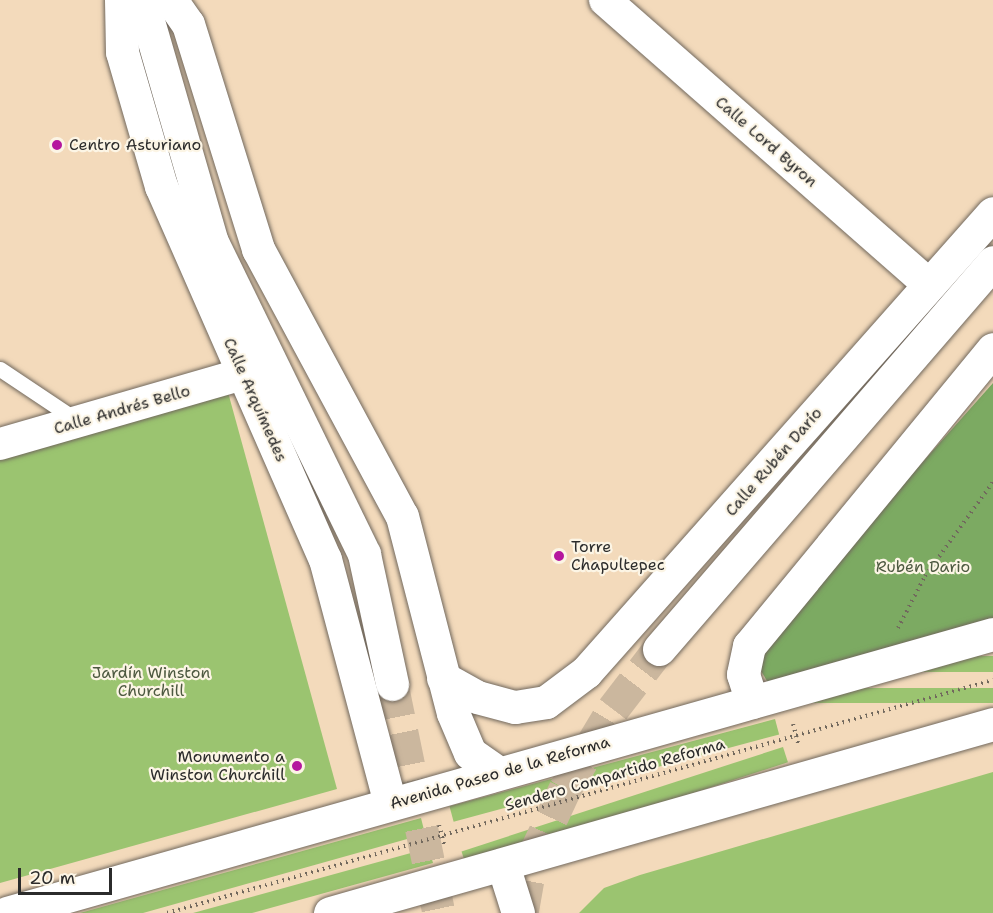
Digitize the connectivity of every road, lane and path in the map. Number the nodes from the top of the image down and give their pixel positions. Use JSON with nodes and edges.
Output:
{"nodes":[{"id":1,"x":122,"y":0,"type":"edge"},
{"id":2,"x":142,"y":0,"type":"edge"},
{"id":3,"x":171,"y":0,"type":"edge"},
{"id":4,"x":605,"y":0,"type":"edge"},
{"id":5,"x":993,"y":213,"type":"edge"},
{"id":6,"x":993,"y":262,"type":"edge"},
{"id":7,"x":928,"y":284,"type":"junction"},
{"id":8,"x":993,"y":349,"type":"edge"},
{"id":9,"x":243,"y":374,"type":"junction"},
{"id":10,"x":4,"y":375,"type":"edge"},
{"id":11,"x":80,"y":423,"type":"junction"},
{"id":12,"x":0,"y":444,"type":"edge"},
{"id":13,"x":993,"y":482,"type":"edge"},
{"id":14,"x":993,"y":634,"type":"edge"},
{"id":15,"x":658,"y":649,"type":"tunnel mouth"},
{"id":16,"x":890,"y":664,"type":"junction"},
{"id":17,"x":443,"y":678,"type":"junction"},
{"id":18,"x":993,"y":680,"type":"edge"},
{"id":19,"x":392,"y":684,"type":"tunnel mouth"},
{"id":20,"x":752,"y":702,"type":"junction"},
{"id":21,"x":790,"y":714,"type":"dead end"},
{"id":22,"x":993,"y":724,"type":"edge"},
{"id":23,"x":796,"y":736,"type":"junction"},
{"id":24,"x":803,"y":758,"type":"dead end"},
{"id":25,"x":499,"y":773,"type":"junction"},
{"id":26,"x":390,"y":803,"type":"junction"},
{"id":27,"x":435,"y":814,"type":"dead end"},
{"id":28,"x":442,"y":837,"type":"junction"},
{"id":29,"x":448,"y":859,"type":"dead end"},
{"id":30,"x":503,"y":865,"type":"junction"},
{"id":31,"x":7,"y":913,"type":"edge"},
{"id":32,"x":166,"y":913,"type":"edge"},
{"id":33,"x":330,"y":913,"type":"edge"},
{"id":34,"x":518,"y":913,"type":"edge"}],
"edges":[{"from":1,"to":9,"type":"main road","name":"Calle Arquímedes"},
{"from":2,"to":19,"type":"main road","name":"Calle Arquímedes"},
{"from":3,"to":17,"type":"main road"},
{"from":4,"to":7,"type":"street","name":"Calle Lord Byron"},
{"from":5,"to":7,"type":"main road","name":"Calle Rubén Darío"},
{"from":6,"to":15,"type":"main road"},
{"from":7,"to":17,"type":"main road","name":"Calle Rubén Darío"},
{"from":8,"to":20,"type":"main road"},
{"from":9,"to":11,"type":"street","name":"Calle Andrés Bello"},
{"from":9,"to":26,"type":"main road","name":"Calle Arquímedes"},
{"from":10,"to":11,"type":"lane"},
{"from":11,"to":12,"type":"street","name":"Calle Andrés Bello"},
{"from":13,"to":16,"type":"path"},
{"from":14,"to":16,"type":"main road","name":"Avenida Paseo de la Reforma"},
{"from":16,"to":20,"type":"main road","name":"Avenida Paseo de la Reforma"},
{"from":17,"to":25,"type":"main road"},
{"from":18,"to":23,"type":"path","name":"Sendero Compartido Reforma"},
{"from":20,"to":25,"type":"main road","name":"Avenida Paseo de la Reforma"},
{"from":21,"to":23,"type":"path"},
{"from":22,"to":30,"type":"main road"},
{"from":23,"to":24,"type":"path"},
{"from":23,"to":28,"type":"path","name":"Sendero Compartido Reforma"},
{"from":25,"to":26,"type":"main road","name":"Avenida Paseo de la Reforma"},
{"from":26,"to":31,"type":"main road","name":"Avenida Paseo de la Reforma"},
{"from":27,"to":28,"type":"path"},
{"from":28,"to":29,"type":"path"},
{"from":28,"to":32,"type":"path","name":"Sendero Compartido Reforma"},
{"from":30,"to":33,"type":"main road"},
{"from":30,"to":34,"type":"main road"}]}
